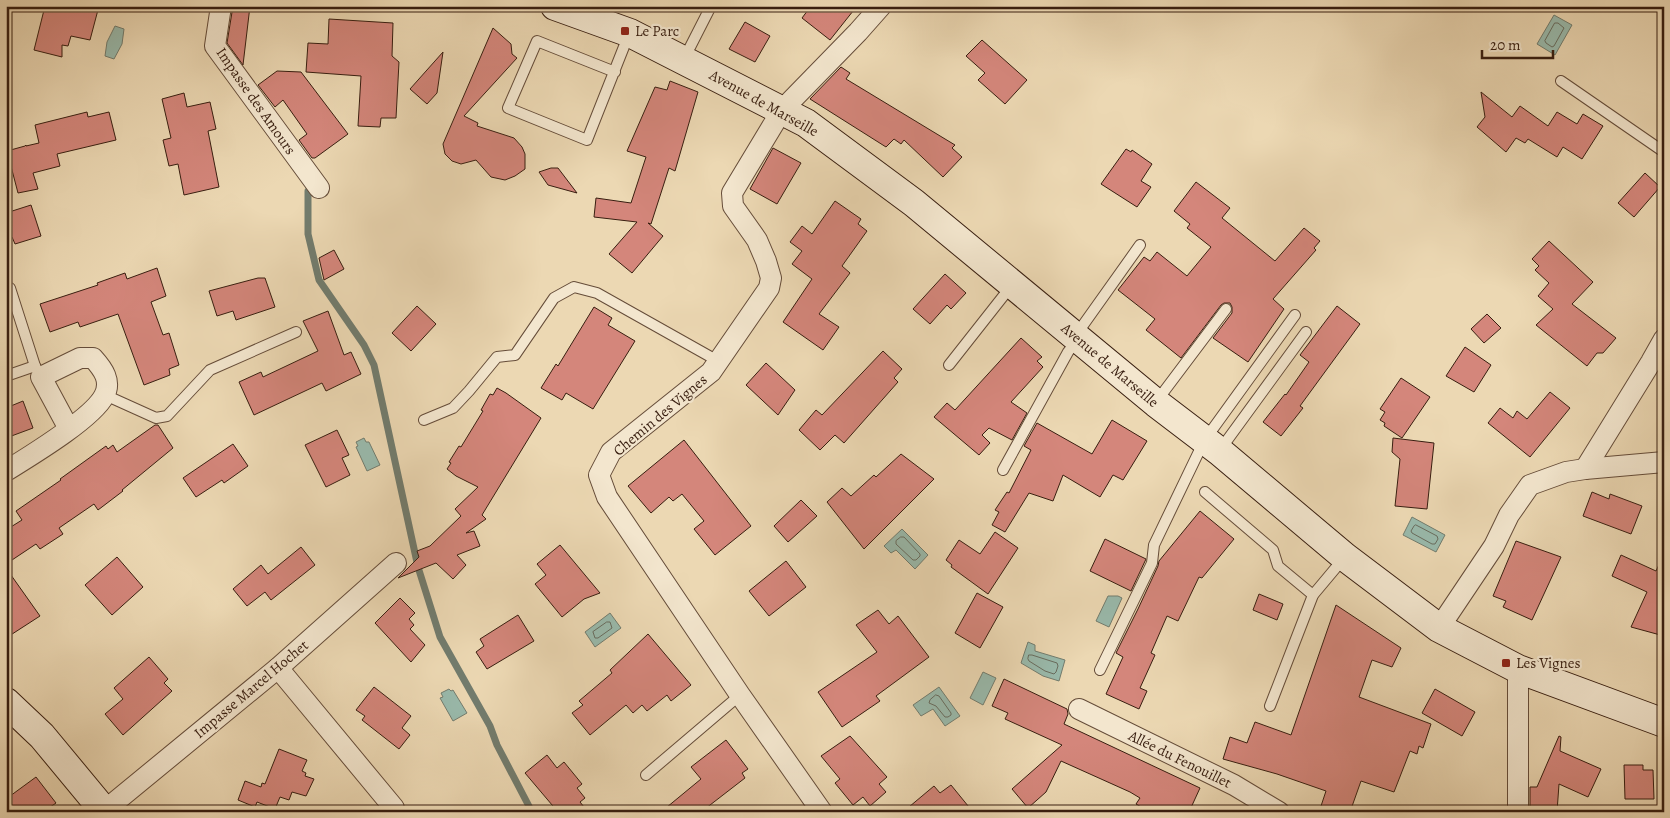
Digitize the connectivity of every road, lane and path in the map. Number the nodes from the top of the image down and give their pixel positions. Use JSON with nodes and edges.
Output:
{"nodes":[{"id":1,"x":220,"y":6,"type":"edge"},
{"id":2,"x":555,"y":6,"type":"edge"},
{"id":3,"x":711,"y":6,"type":"edge"},
{"id":4,"x":881,"y":6,"type":"edge"},
{"id":5,"x":630,"y":33,"type":"junction"},
{"id":6,"x":684,"y":60,"type":"junction"},
{"id":7,"x":615,"y":72,"type":"junction"},
{"id":8,"x":1561,"y":82,"type":"dead end"},
{"id":9,"x":782,"y":110,"type":"junction"},
{"id":10,"x":1664,"y":152,"type":"edge"},
{"id":11,"x":319,"y":188,"type":"dead end"},
{"id":12,"x":1140,"y":245,"type":"dead end"},
{"id":13,"x":1013,"y":284,"type":"junction"},
{"id":14,"x":10,"y":288,"type":"dead end"},
{"id":15,"x":1226,"y":309,"type":"dead end"},
{"id":16,"x":1295,"y":315,"type":"dead end"},
{"id":17,"x":296,"y":332,"type":"dead end"},
{"id":18,"x":1306,"y":332,"type":"dead end"},
{"id":19,"x":1077,"y":337,"type":"junction"},
{"id":20,"x":1664,"y":338,"type":"edge"},
{"id":21,"x":718,"y":361,"type":"junction"},
{"id":22,"x":949,"y":365,"type":"dead end"},
{"id":23,"x":38,"y":372,"type":"junction"},
{"id":24,"x":6,"y":376,"type":"edge"},
{"id":25,"x":104,"y":395,"type":"junction"},
{"id":26,"x":1156,"y":403,"type":"junction"},
{"id":27,"x":424,"y":420,"type":"dead end"},
{"id":28,"x":69,"y":429,"type":"junction"},
{"id":29,"x":1211,"y":446,"type":"junction"},
{"id":30,"x":1664,"y":462,"type":"edge"},
{"id":31,"x":1585,"y":468,"type":"junction"},
{"id":32,"x":1003,"y":470,"type":"dead end"},
{"id":33,"x":6,"y":471,"type":"edge"},
{"id":34,"x":1205,"y":492,"type":"dead end"},
{"id":35,"x":1345,"y":557,"type":"junction"},
{"id":36,"x":396,"y":563,"type":"dead end"},
{"id":37,"x":1313,"y":595,"type":"junction"},
{"id":38,"x":1439,"y":628,"type":"junction"},
{"id":39,"x":278,"y":668,"type":"junction"},
{"id":40,"x":1518,"y":669,"type":"junction"},
{"id":41,"x":1100,"y":670,"type":"dead end"},
{"id":42,"x":740,"y":695,"type":"junction"},
{"id":43,"x":6,"y":702,"type":"edge"},
{"id":44,"x":1270,"y":706,"type":"dead end"},
{"id":45,"x":1079,"y":709,"type":"dead end"},
{"id":46,"x":1664,"y":723,"type":"edge"},
{"id":47,"x":646,"y":775,"type":"dead end"},
{"id":48,"x":394,"y":808,"type":"dead end"},
{"id":49,"x":104,"y":811,"type":"edge"},
{"id":50,"x":822,"y":812,"type":"edge"},
{"id":51,"x":1279,"y":812,"type":"edge"},
{"id":52,"x":1518,"y":812,"type":"edge"}],
"edges":[{"from":1,"to":11,"type":"street","name":"Impasse des Amours"},
{"from":2,"to":5,"type":"street","name":"Avenue de Marseille"},
{"from":3,"to":6,"type":"lane"},
{"from":4,"to":9,"type":"street","name":"Chemin des Vignes"},
{"from":5,"to":6,"type":"street","name":"Avenue de Marseille"},
{"from":5,"to":7,"type":"lane"},
{"from":6,"to":9,"type":"street","name":"Avenue de Marseille"},
{"from":7,"to":7,"type":"lane"},
{"from":8,"to":10,"type":"lane"},
{"from":9,"to":13,"type":"street","name":"Avenue de Marseille"},
{"from":9,"to":21,"type":"street","name":"Chemin des Vignes"},
{"from":12,"to":19,"type":"lane"},
{"from":13,"to":19,"type":"street","name":"Avenue de Marseille"},
{"from":13,"to":22,"type":"lane"},
{"from":14,"to":23,"type":"lane"},
{"from":15,"to":26,"type":"lane"},
{"from":16,"to":29,"type":"lane"},
{"from":17,"to":25,"type":"lane"},
{"from":18,"to":29,"type":"lane"},
{"from":19,"to":26,"type":"street","name":"Avenue de Marseille"},
{"from":19,"to":32,"type":"lane"},
{"from":20,"to":31,"type":"street"},
{"from":21,"to":27,"type":"lane"},
{"from":21,"to":42,"type":"street","name":"Chemin des Vignes"},
{"from":23,"to":24,"type":"lane"},
{"from":23,"to":25,"type":"street"},
{"from":23,"to":28,"type":"street"},
{"from":25,"to":28,"type":"street"},
{"from":26,"to":29,"type":"street","name":"Avenue de Marseille"},
{"from":28,"to":33,"type":"street"},
{"from":29,"to":35,"type":"street","name":"Avenue de Marseille"},
{"from":29,"to":41,"type":"lane"},
{"from":30,"to":31,"type":"street"},
{"from":31,"to":38,"type":"street"},
{"from":34,"to":37,"type":"lane"},
{"from":35,"to":37,"type":"lane"},
{"from":35,"to":38,"type":"street","name":"Avenue de Marseille"},
{"from":36,"to":39,"type":"street","name":"Impasse Marcel Hochet"},
{"from":37,"to":44,"type":"lane"},
{"from":38,"to":40,"type":"street","name":"Avenue de Marseille"},
{"from":39,"to":48,"type":"street"},
{"from":39,"to":49,"type":"street","name":"Impasse Marcel Hochet"},
{"from":40,"to":46,"type":"street","name":"Avenue de Marseille"},
{"from":40,"to":52,"type":"street"},
{"from":42,"to":47,"type":"lane"},
{"from":42,"to":50,"type":"street","name":"Chemin des Vignes"},
{"from":43,"to":49,"type":"street"},
{"from":45,"to":51,"type":"street","name":"Allée du Fenouillet"}]}
